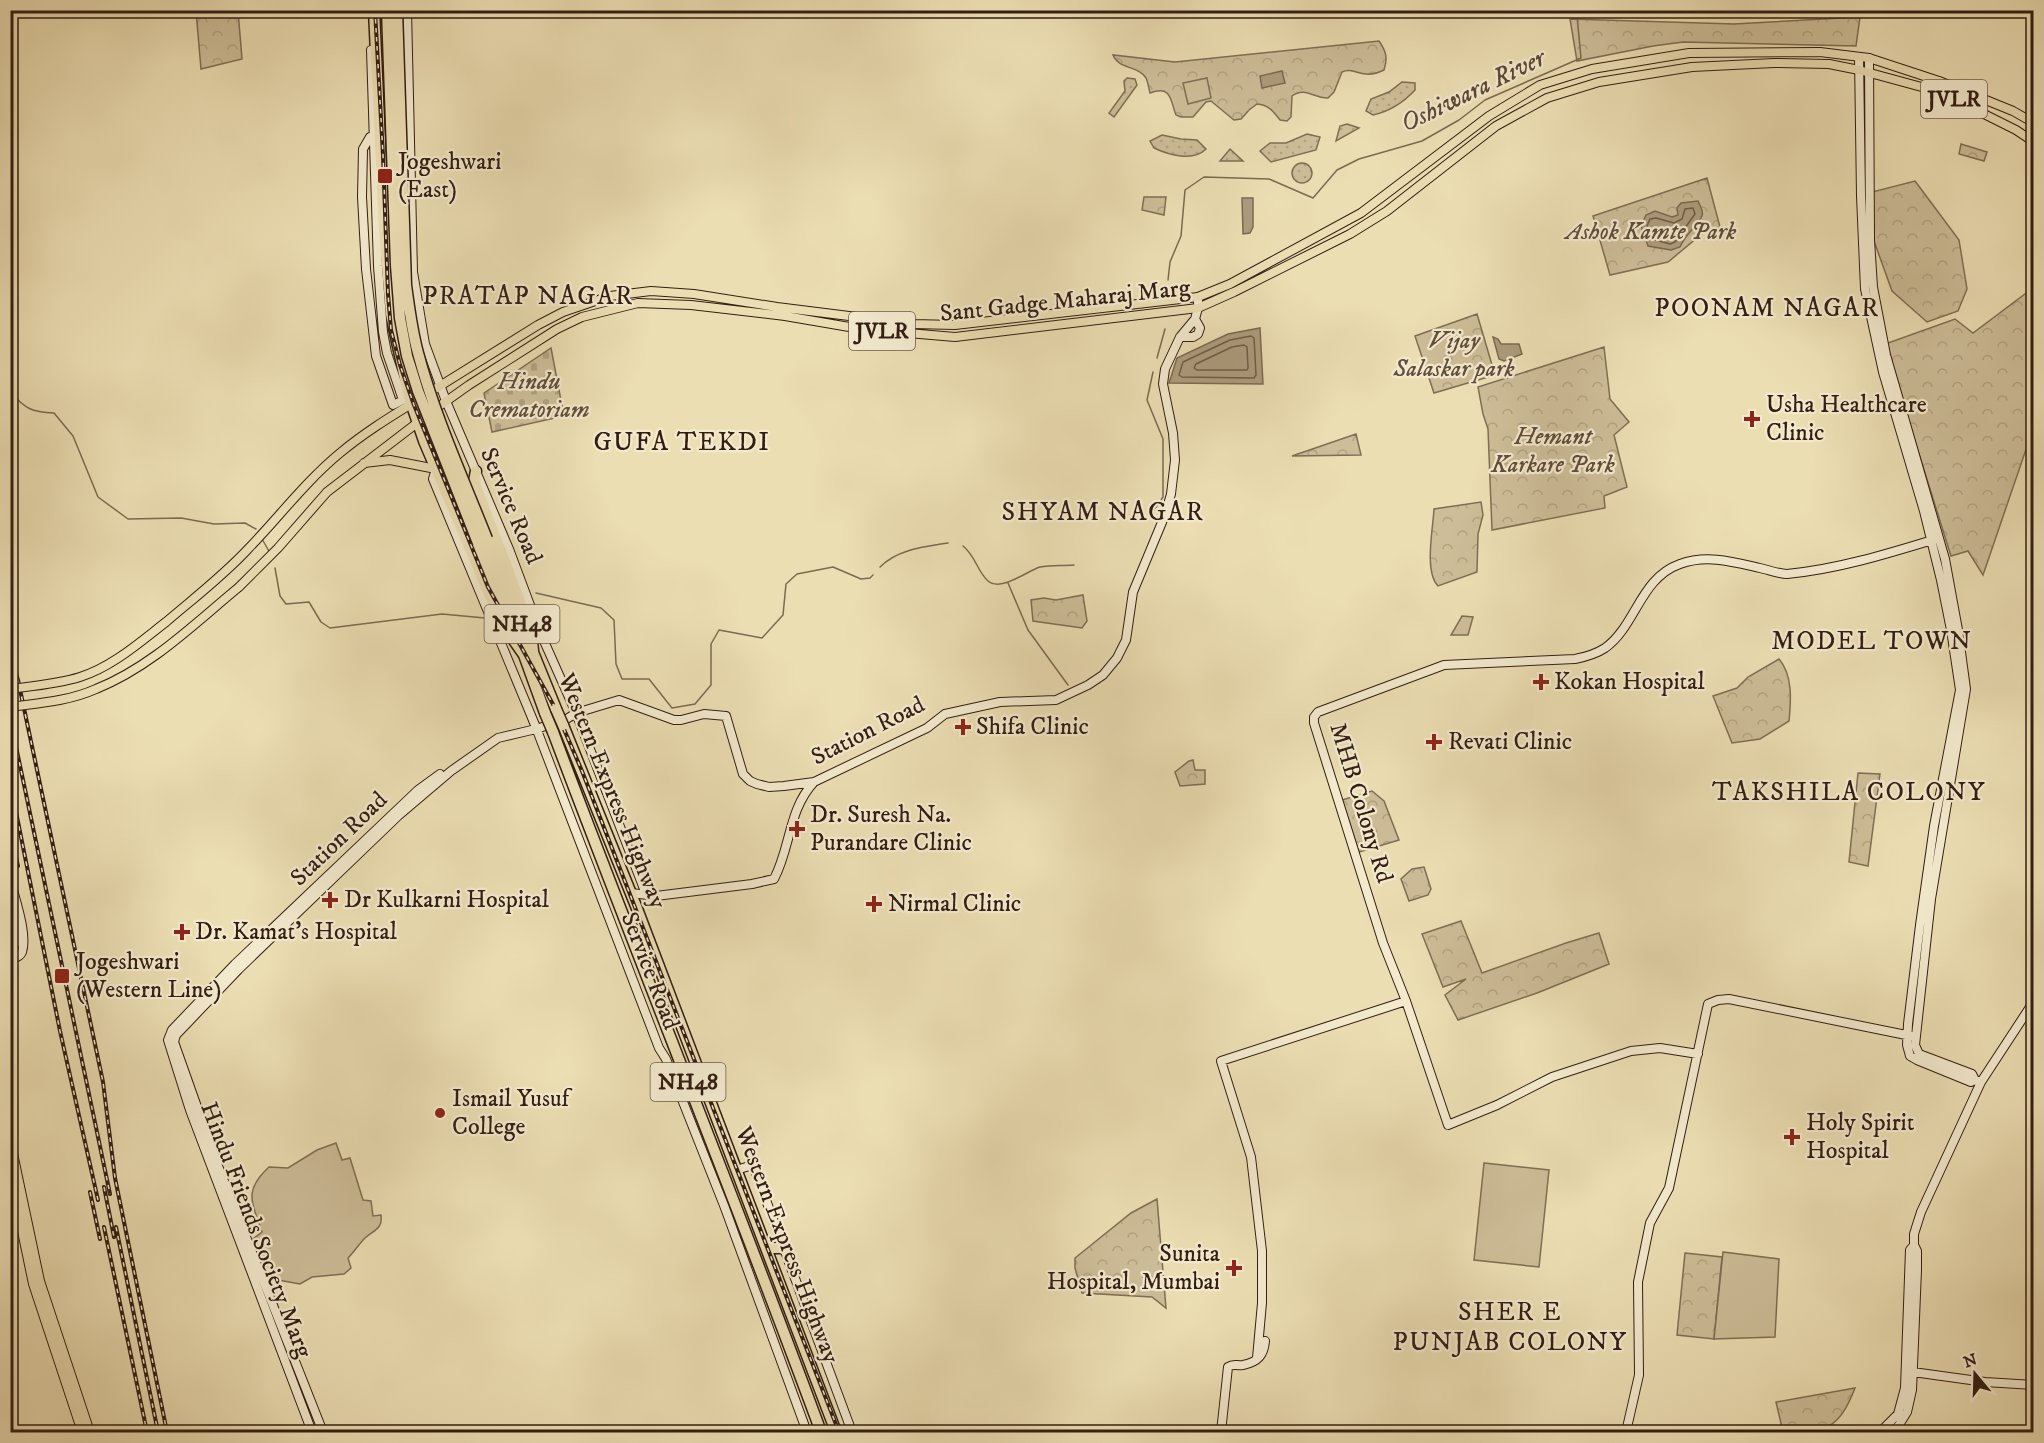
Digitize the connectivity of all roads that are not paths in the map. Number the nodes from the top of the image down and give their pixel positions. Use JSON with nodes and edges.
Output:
{"nodes":[{"id":1,"x":369,"y":10,"type":"edge"},
{"id":2,"x":374,"y":10,"type":"edge"},
{"id":3,"x":387,"y":10,"type":"edge"},
{"id":4,"x":396,"y":10,"type":"edge"},
{"id":5,"x":407,"y":10,"type":"edge"},
{"id":6,"x":1864,"y":58,"type":"junction"},
{"id":7,"x":1863,"y":71,"type":"junction"},
{"id":8,"x":2034,"y":123,"type":"edge"},
{"id":9,"x":376,"y":135,"type":"junction"},
{"id":10,"x":2034,"y":142,"type":"edge"},
{"id":11,"x":1198,"y":297,"type":"junction"},
{"id":12,"x":1198,"y":308,"type":"junction"},
{"id":13,"x":1195,"y":319,"type":"junction"},
{"id":14,"x":1180,"y":337,"type":"junction"},
{"id":15,"x":440,"y":385,"type":"junction"},
{"id":16,"x":407,"y":400,"type":"junction"},
{"id":17,"x":446,"y":401,"type":"junction"},
{"id":18,"x":417,"y":423,"type":"junction"},
{"id":19,"x":363,"y":464,"type":"junction"},
{"id":20,"x":435,"y":469,"type":"junction"},
{"id":21,"x":476,"y":471,"type":"junction"},
{"id":22,"x":446,"y":501,"type":"junction"},
{"id":23,"x":1935,"y":539,"type":"junction"},
{"id":24,"x":483,"y":541,"type":"junction"},
{"id":25,"x":528,"y":653,"type":"junction"},
{"id":26,"x":10,"y":689,"type":"edge"},
{"id":27,"x":10,"y":707,"type":"edge"},
{"id":28,"x":570,"y":718,"type":"junction"},
{"id":29,"x":535,"y":727,"type":"junction"},
{"id":30,"x":814,"y":782,"type":"junction"},
{"id":31,"x":10,"y":878,"type":"edge"},
{"id":32,"x":631,"y":893,"type":"junction"},
{"id":33,"x":649,"y":894,"type":"junction"},
{"id":34,"x":12,"y":905,"type":"edge"},
{"id":35,"x":10,"y":959,"type":"edge"},
{"id":36,"x":1406,"y":1001,"type":"junction"},
{"id":37,"x":2034,"y":1001,"type":"edge"},
{"id":38,"x":1911,"y":1036,"type":"junction"},
{"id":39,"x":171,"y":1041,"type":"junction"},
{"id":40,"x":1698,"y":1054,"type":"junction"},
{"id":41,"x":677,"y":1056,"type":"junction"},
{"id":42,"x":666,"y":1059,"type":"junction"},
{"id":43,"x":1978,"y":1081,"type":"junction"},
{"id":44,"x":10,"y":1139,"type":"edge"},
{"id":45,"x":736,"y":1170,"type":"junction"},
{"id":46,"x":10,"y":1173,"type":"edge"},
{"id":47,"x":1914,"y":1245,"type":"junction"},
{"id":48,"x":766,"y":1248,"type":"junction"},
{"id":49,"x":784,"y":1248,"type":"junction"},
{"id":50,"x":1913,"y":1372,"type":"junction"},
{"id":51,"x":1228,"y":1374,"type":"junction"},
{"id":52,"x":2034,"y":1384,"type":"edge"},
{"id":53,"x":82,"y":1432,"type":"edge"},
{"id":54,"x":90,"y":1432,"type":"edge"},
{"id":55,"x":312,"y":1432,"type":"edge"},
{"id":56,"x":322,"y":1432,"type":"edge"},
{"id":57,"x":807,"y":1432,"type":"edge"},
{"id":58,"x":821,"y":1432,"type":"edge"},
{"id":59,"x":836,"y":1432,"type":"edge"},
{"id":60,"x":852,"y":1432,"type":"edge"},
{"id":61,"x":1221,"y":1432,"type":"edge"},
{"id":62,"x":1226,"y":1432,"type":"edge"},
{"id":63,"x":1626,"y":1432,"type":"edge"},
{"id":64,"x":1880,"y":1432,"type":"edge"},
{"id":65,"x":1892,"y":1432,"type":"edge"}],
"edges":[{"from":1,"to":9,"type":"street"},
{"from":2,"to":9,"type":"highway"},
{"from":3,"to":24,"type":"highway","name":"Western Express Highway","number":"NH48","bridge":true},
{"from":4,"to":24,"type":"highway","name":"Western Express Highway","number":"NH48","bridge":true},
{"from":5,"to":15,"type":"street","name":"Service Road"},
{"from":6,"to":7,"type":"street"},
{"from":6,"to":8,"type":"main road","number":"JVLR"},
{"from":6,"to":11,"type":"main road","number":"JVLR"},
{"from":7,"to":10,"type":"main road","name":"Sant Gadge Maharaj Marg","number":"JVLR"},
{"from":7,"to":12,"type":"main road","name":"Sant Gadge Maharaj Marg","number":"JVLR"},
{"from":7,"to":23,"type":"street"},
{"from":9,"to":16,"type":"highway"},
{"from":9,"to":16,"type":"street"},
{"from":11,"to":12,"type":"street"},
{"from":11,"to":15,"type":"main road","number":"JVLR"},
{"from":12,"to":13,"type":"street"},
{"from":12,"to":17,"type":"main road","name":"Sant Gadge Maharaj Marg","number":"JVLR"},
{"from":13,"to":14,"type":"street"},
{"from":13,"to":14,"type":"street"},
{"from":14,"to":30,"type":"street","name":"Station Road"},
{"from":15,"to":16,"type":"main road","number":"JVLR"},
{"from":15,"to":17,"type":"street","name":"Service Road"},
{"from":16,"to":18,"type":"highway"},
{"from":16,"to":26,"type":"main road","bridge":true},
{"from":17,"to":18,"type":"main road","name":"Sant Gadge Maharaj Marg","number":"JVLR"},
{"from":17,"to":21,"type":"street","name":"Service Road"},
{"from":18,"to":19,"type":"main road","name":"Sant Gadge Maharaj Marg"},
{"from":18,"to":20,"type":"highway"},
{"from":19,"to":20,"type":"main road"},
{"from":19,"to":27,"type":"main road","name":"Sant Gadge Maharaj Marg","bridge":true},
{"from":20,"to":22,"type":"highway"},
{"from":21,"to":25,"type":"highway"},
{"from":21,"to":28,"type":"street","name":"Service Road"},
{"from":22,"to":25,"type":"highway"},
{"from":22,"to":29,"type":"street","name":"Service Road"},
{"from":23,"to":36,"type":"street","name":"MHB Colony Rd"},
{"from":23,"to":38,"type":"street"},
{"from":24,"to":25,"type":"highway","name":"Western Express Highway","number":"NH48"},
{"from":25,"to":28,"type":"highway","name":"Western Express Highway","number":"NH48","bridge":true},
{"from":25,"to":41,"type":"highway","name":"Western Express Highway","number":"NH48","bridge":true},
{"from":28,"to":29,"type":"street","name":"Station Road"},
{"from":28,"to":30,"type":"street","name":"Station Road"},
{"from":28,"to":32,"type":"highway","name":"Western Express Highway","number":"NH48"},
{"from":28,"to":33,"type":"street","name":"Service Road"},
{"from":29,"to":39,"type":"street","name":"Station Road"},
{"from":29,"to":42,"type":"street","name":"Service Road"},
{"from":30,"to":33,"type":"street"},
{"from":31,"to":34,"type":"street"},
{"from":32,"to":33,"type":"street"},
{"from":32,"to":45,"type":"highway","name":"Western Express Highway","number":"NH48"},
{"from":34,"to":35,"type":"street"},
{"from":36,"to":40,"type":"street","name":"MHB Colony Rd"},
{"from":36,"to":51,"type":"street"},
{"from":37,"to":43,"type":"street"},
{"from":38,"to":40,"type":"street"},
{"from":38,"to":43,"type":"street"},
{"from":39,"to":55,"type":"street","name":"Hindu Friends Society Marg"},
{"from":39,"to":56,"type":"street","name":"Hindu Friends Society Marg"},
{"from":40,"to":63,"type":"street"},
{"from":41,"to":42,"type":"highway"},
{"from":41,"to":58,"type":"highway","name":"Western Express Highway","number":"NH48"},
{"from":42,"to":57,"type":"street","name":"Service Road"},
{"from":43,"to":47,"type":"street"},
{"from":44,"to":54,"type":"main road"},
{"from":45,"to":48,"type":"highway","name":"Western Express Highway","number":"NH48"},
{"from":45,"to":49,"type":"street"},
{"from":46,"to":53,"type":"main road"},
{"from":47,"to":50,"type":"street"},
{"from":47,"to":64,"type":"street"},
{"from":48,"to":49,"type":"highway"},
{"from":48,"to":59,"type":"highway","name":"Western Express Highway","number":"NH48"},
{"from":49,"to":60,"type":"street"},
{"from":50,"to":52,"type":"street"},
{"from":50,"to":65,"type":"street"},
{"from":51,"to":61,"type":"street"},
{"from":51,"to":62,"type":"street"}]}
